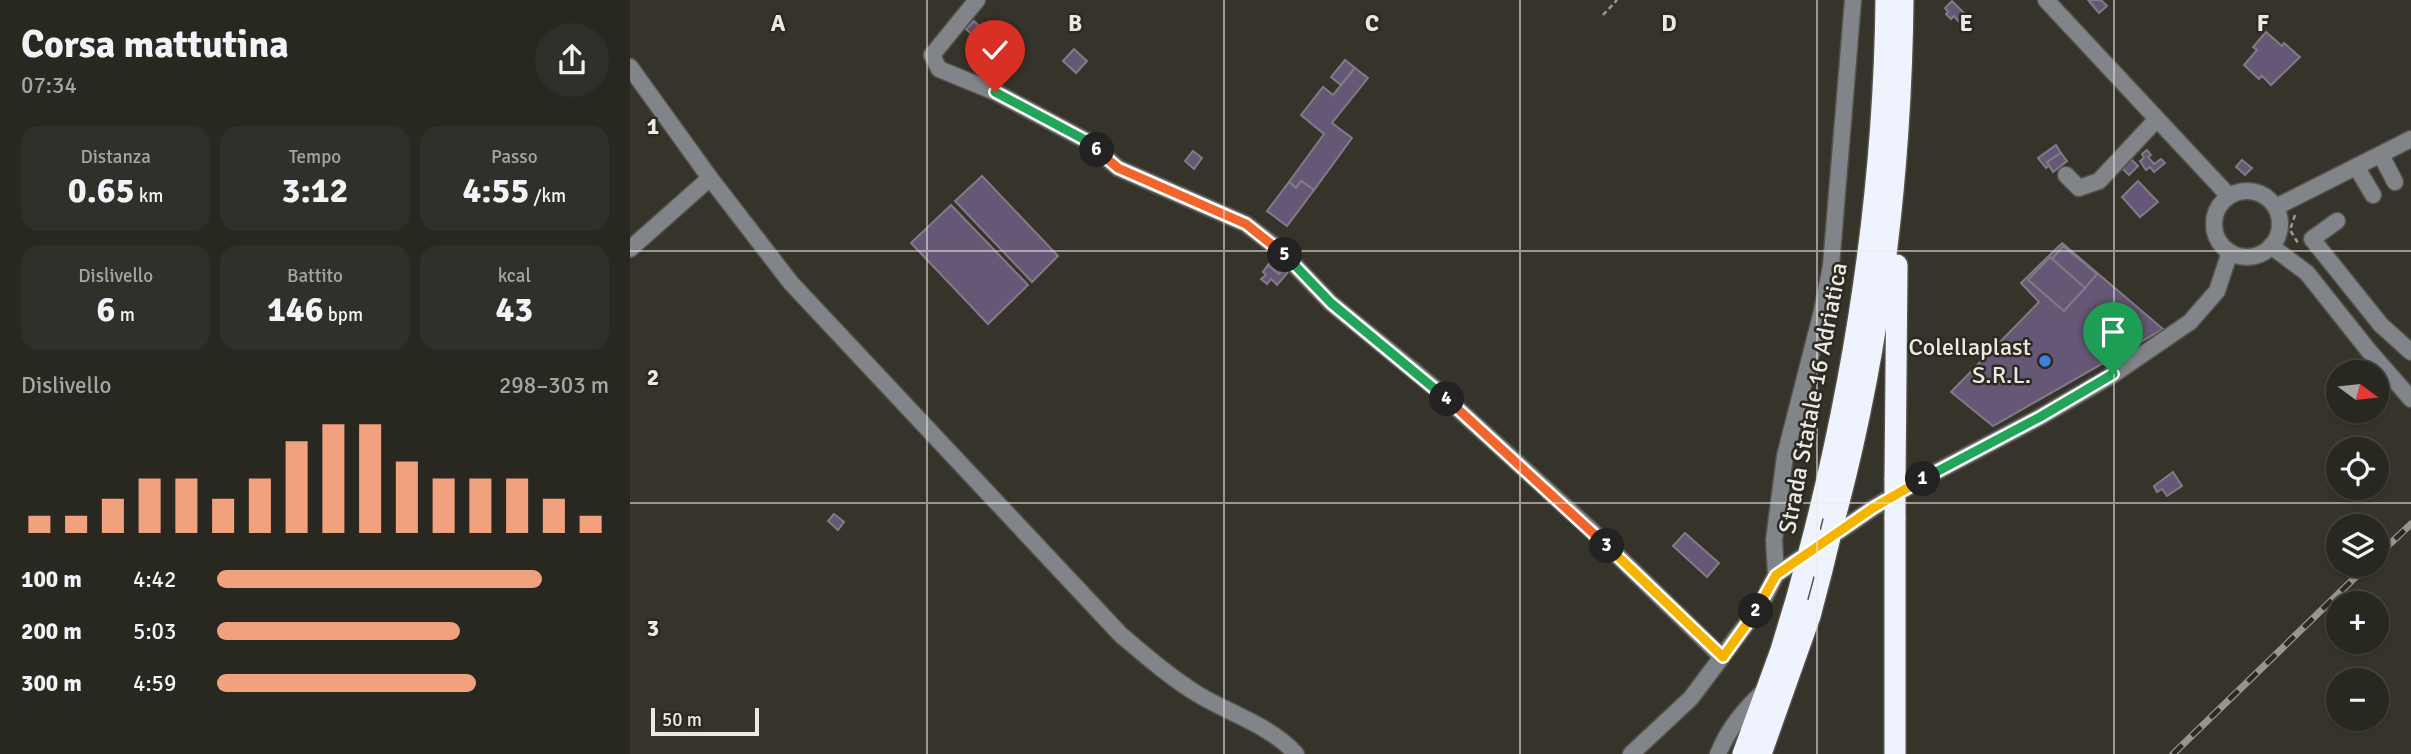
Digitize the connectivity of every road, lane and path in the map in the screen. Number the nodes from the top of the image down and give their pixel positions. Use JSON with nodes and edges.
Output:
{"nodes":[{"id":1,"x":977,"y":0,"type":"edge"},
{"id":2,"x":1617,"y":0,"type":"edge"},
{"id":3,"x":1853,"y":0,"type":"edge"},
{"id":4,"x":1886,"y":0,"type":"edge"},
{"id":5,"x":1903,"y":0,"type":"edge"},
{"id":6,"x":2046,"y":0,"type":"edge"},
{"id":7,"x":1603,"y":15,"type":"dead end"},
{"id":8,"x":630,"y":67,"type":"edge"},
{"id":9,"x":2157,"y":119,"type":"junction"},
{"id":10,"x":2411,"y":139,"type":"edge"},
{"id":11,"x":2381,"y":156,"type":"junction"},
{"id":12,"x":1895,"y":161,"type":"junction"},
{"id":13,"x":2357,"y":168,"type":"junction"},
{"id":14,"x":2066,"y":175,"type":"dead end"},
{"id":15,"x":710,"y":178,"type":"junction"},
{"id":16,"x":2395,"y":182,"type":"dead end"},
{"id":17,"x":2373,"y":195,"type":"dead end"},
{"id":18,"x":2229,"y":196,"type":"junction"},
{"id":19,"x":2276,"y":207,"type":"junction"},
{"id":20,"x":2337,"y":221,"type":"dead end"},
{"id":21,"x":2272,"y":246,"type":"junction"},
{"id":22,"x":630,"y":249,"type":"edge"},
{"id":23,"x":2230,"y":252,"type":"junction"},
{"id":24,"x":2411,"y":352,"type":"edge"},
{"id":25,"x":2411,"y":399,"type":"edge"},
{"id":26,"x":1904,"y":482,"type":"junction"},
{"id":27,"x":1776,"y":575,"type":"junction"},
{"id":28,"x":1723,"y":657,"type":"junction"},
{"id":29,"x":1768,"y":687,"type":"junction"},
{"id":30,"x":1296,"y":754,"type":"edge"},
{"id":31,"x":1631,"y":754,"type":"edge"},
{"id":32,"x":1718,"y":754,"type":"edge"},
{"id":33,"x":1743,"y":754,"type":"edge"},
{"id":34,"x":1761,"y":754,"type":"edge"},
{"id":35,"x":1895,"y":754,"type":"edge"}],
"edges":[{"from":1,"to":28,"type":"street"},
{"from":2,"to":7,"type":"path"},
{"from":3,"to":27,"type":"street"},
{"from":4,"to":29,"type":"highway","name":"Strada Statale 16 Adriatica","bridge":true},
{"from":5,"to":12,"type":"highway","name":"Strada Statale 16 Adriatica"},
{"from":6,"to":9,"type":"street"},
{"from":8,"to":15,"type":"street"},
{"from":9,"to":14,"type":"street"},
{"from":9,"to":18,"type":"street"},
{"from":10,"to":11,"type":"street"},
{"from":11,"to":13,"type":"street"},
{"from":11,"to":16,"type":"street"},
{"from":12,"to":26,"type":"highway"},
{"from":12,"to":34,"type":"highway","name":"Strada Statale 16 Adriatica","bridge":true},
{"from":13,"to":17,"type":"street"},
{"from":13,"to":19,"type":"street"},
{"from":15,"to":22,"type":"street"},
{"from":15,"to":30,"type":"street"},
{"from":18,"to":19,"type":"street"},
{"from":18,"to":23,"type":"street"},
{"from":19,"to":21,"type":"street"},
{"from":20,"to":24,"type":"street"},
{"from":21,"to":23,"type":"street"},
{"from":21,"to":25,"type":"street"},
{"from":23,"to":26,"type":"street"},
{"from":26,"to":27,"type":"street"},
{"from":26,"to":35,"type":"highway","bridge":true},
{"from":27,"to":28,"type":"street"},
{"from":28,"to":31,"type":"street"},
{"from":29,"to":32,"type":"street"},
{"from":29,"to":33,"type":"highway","name":"Strada Statale 16 Adriatica"}]}
